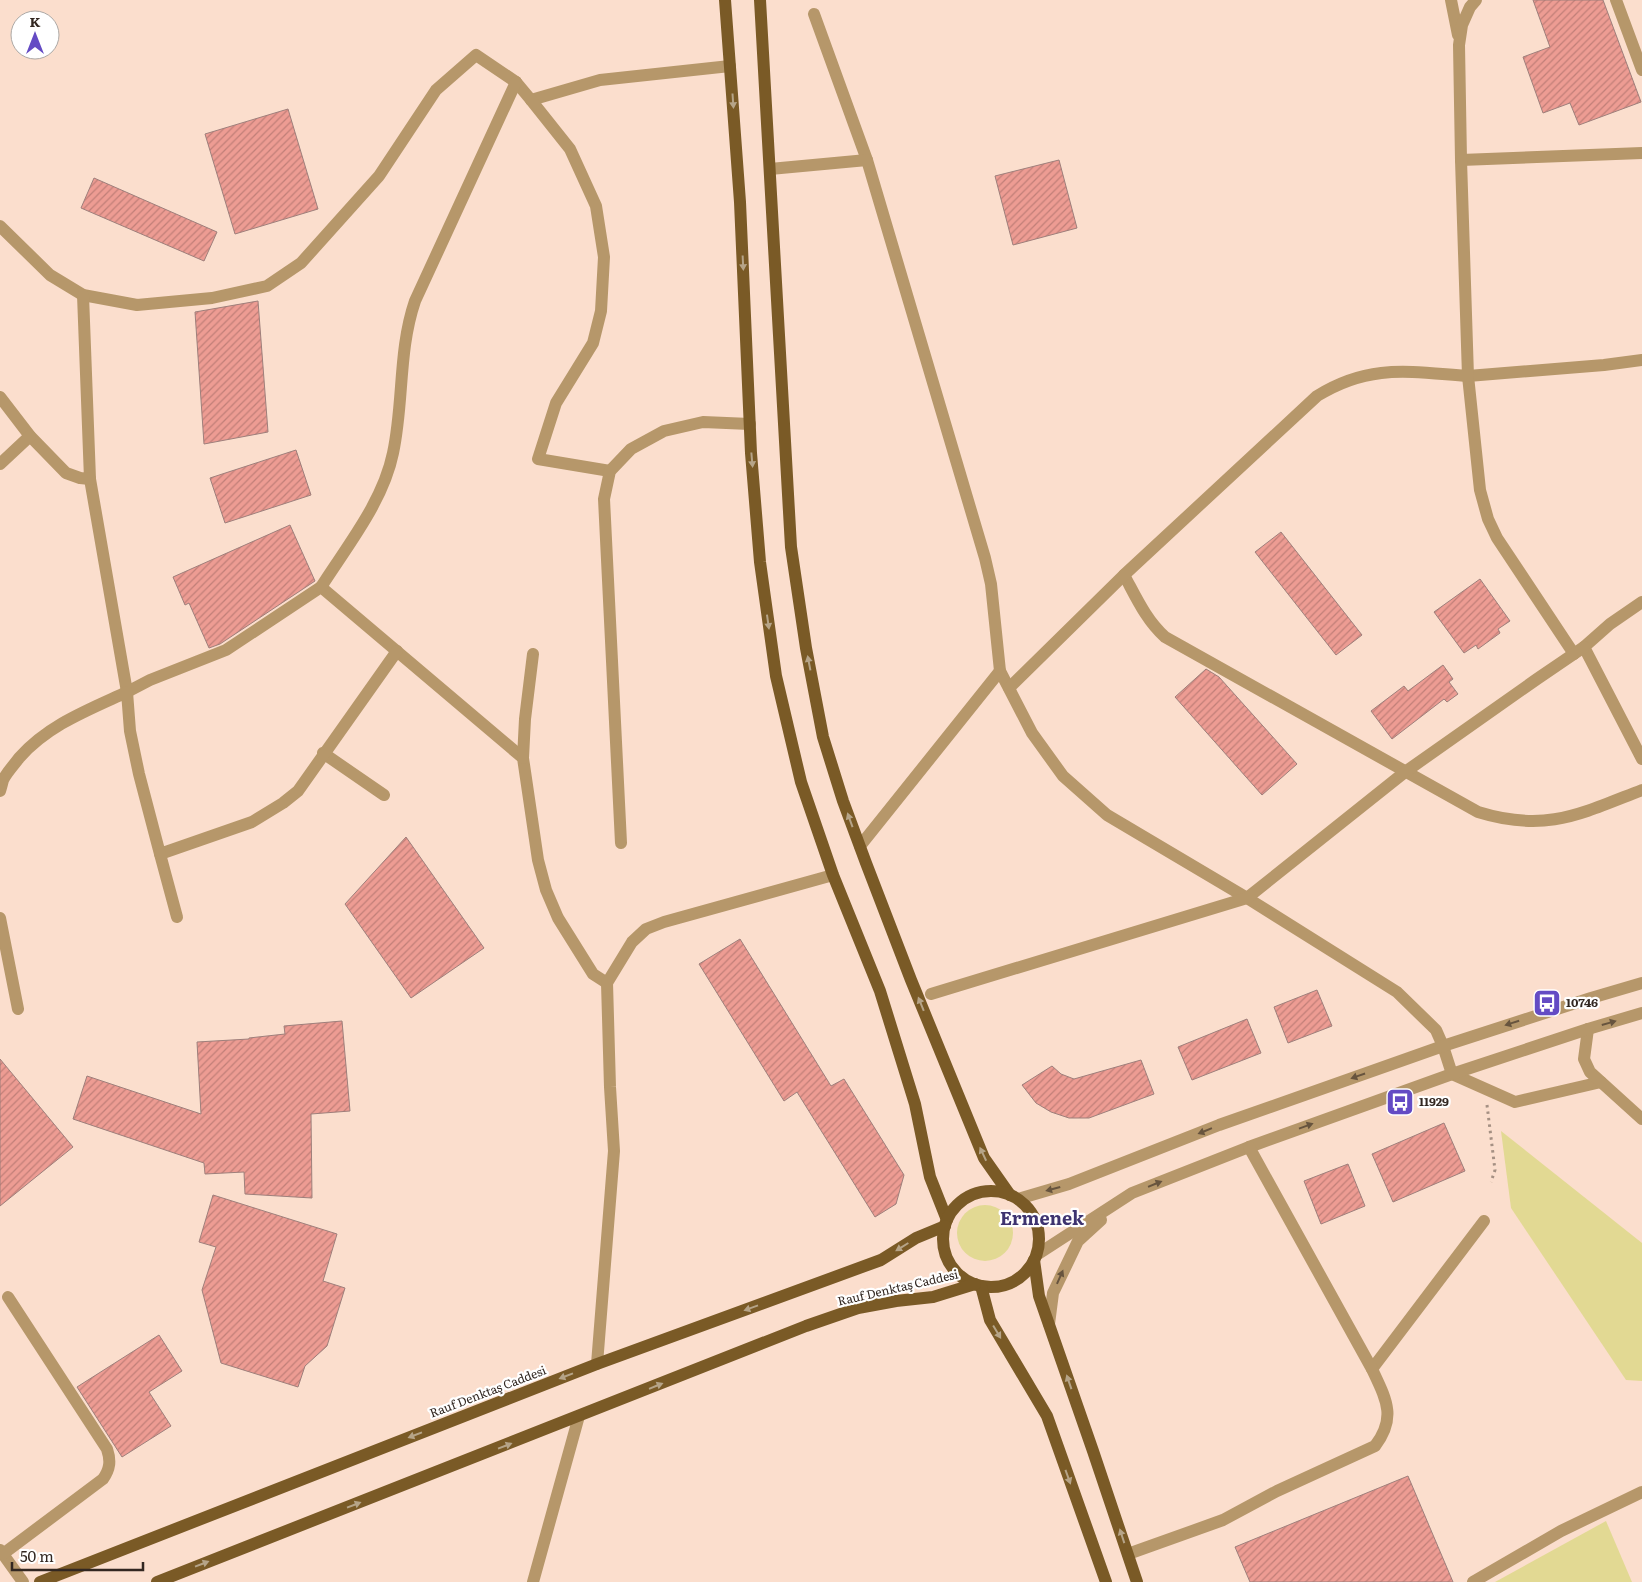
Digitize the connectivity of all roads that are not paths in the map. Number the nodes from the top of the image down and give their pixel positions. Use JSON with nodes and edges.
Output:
{"nodes":[{"id":1,"x":725,"y":0,"type":"edge"},
{"id":2,"x":760,"y":0,"type":"edge"},
{"id":3,"x":1451,"y":0,"type":"edge"},
{"id":4,"x":1476,"y":0,"type":"edge"},
{"id":5,"x":1616,"y":0,"type":"edge"},
{"id":6,"x":814,"y":14,"type":"dead end"},
{"id":7,"x":1460,"y":45,"type":"junction"},
{"id":8,"x":730,"y":66,"type":"junction"},
{"id":9,"x":1642,"y":70,"type":"edge"},
{"id":10,"x":516,"y":82,"type":"junction"},
{"id":11,"x":531,"y":100,"type":"junction"},
{"id":12,"x":1642,"y":153,"type":"edge"},
{"id":13,"x":867,"y":160,"type":"junction"},
{"id":14,"x":1461,"y":160,"type":"junction"},
{"id":15,"x":770,"y":169,"type":"junction"},
{"id":16,"x":0,"y":226,"type":"edge"},
{"id":17,"x":83,"y":295,"type":"junction"},
{"id":18,"x":1642,"y":360,"type":"edge"},
{"id":19,"x":1468,"y":376,"type":"junction"},
{"id":20,"x":0,"y":397,"type":"edge"},
{"id":21,"x":750,"y":424,"type":"junction"},
{"id":22,"x":30,"y":436,"type":"junction"},
{"id":23,"x":0,"y":464,"type":"edge"},
{"id":24,"x":610,"y":471,"type":"junction"},
{"id":25,"x":90,"y":479,"type":"junction"},
{"id":26,"x":1124,"y":575,"type":"junction"},
{"id":27,"x":321,"y":588,"type":"junction"},
{"id":28,"x":1642,"y":602,"type":"edge"},
{"id":29,"x":397,"y":651,"type":"junction"},
{"id":30,"x":1579,"y":651,"type":"junction"},
{"id":31,"x":533,"y":654,"type":"dead end"},
{"id":32,"x":1000,"y":672,"type":"junction"},
{"id":33,"x":1009,"y":688,"type":"junction"},
{"id":34,"x":127,"y":692,"type":"junction"},
{"id":35,"x":323,"y":753,"type":"junction"},
{"id":36,"x":523,"y":758,"type":"junction"},
{"id":37,"x":1642,"y":759,"type":"edge"},
{"id":38,"x":1405,"y":772,"type":"junction"},
{"id":39,"x":1642,"y":790,"type":"edge"},
{"id":40,"x":0,"y":791,"type":"edge"},
{"id":41,"x":384,"y":795,"type":"dead end"},
{"id":42,"x":621,"y":843,"type":"dead end"},
{"id":43,"x":860,"y":846,"type":"junction"},
{"id":44,"x":160,"y":854,"type":"junction"},
{"id":45,"x":834,"y":875,"type":"junction"},
{"id":46,"x":1247,"y":898,"type":"junction"},
{"id":47,"x":0,"y":918,"type":"edge"},
{"id":48,"x":177,"y":918,"type":"dead end"},
{"id":49,"x":607,"y":983,"type":"junction"},
{"id":50,"x":1642,"y":983,"type":"edge"},
{"id":51,"x":931,"y":994,"type":"dead end"},
{"id":52,"x":18,"y":1009,"type":"dead end"},
{"id":53,"x":1642,"y":1013,"type":"edge"},
{"id":54,"x":1588,"y":1029,"type":"junction"},
{"id":55,"x":1443,"y":1046,"type":"junction"},
{"id":56,"x":1452,"y":1074,"type":"junction"},
{"id":57,"x":1601,"y":1082,"type":"junction"},
{"id":58,"x":1642,"y":1119,"type":"edge"},
{"id":59,"x":1249,"y":1147,"type":"junction"},
{"id":60,"x":1132,"y":1193,"type":"junction"},
{"id":61,"x":1014,"y":1197,"type":"junction"},
{"id":62,"x":1484,"y":1221,"type":"dead end"},
{"id":63,"x":946,"y":1223,"type":"junction"},
{"id":64,"x":1036,"y":1257,"type":"junction"},
{"id":65,"x":978,"y":1285,"type":"junction"},
{"id":66,"x":8,"y":1297,"type":"dead end"},
{"id":67,"x":1049,"y":1324,"type":"junction"},
{"id":68,"x":597,"y":1364,"type":"junction"},
{"id":69,"x":1372,"y":1369,"type":"junction"},
{"id":70,"x":579,"y":1416,"type":"junction"},
{"id":71,"x":1642,"y":1492,"type":"edge"},
{"id":72,"x":1,"y":1552,"type":"edge"},
{"id":73,"x":1128,"y":1554,"type":"junction"},
{"id":74,"x":23,"y":1582,"type":"edge"},
{"id":75,"x":40,"y":1582,"type":"edge"},
{"id":76,"x":157,"y":1582,"type":"edge"},
{"id":77,"x":533,"y":1582,"type":"edge"},
{"id":78,"x":1106,"y":1582,"type":"edge"},
{"id":79,"x":1137,"y":1582,"type":"edge"},
{"id":80,"x":1473,"y":1582,"type":"edge"}],
"edges":[{"from":1,"to":8,"type":"main road"},
{"from":2,"to":15,"type":"main road"},
{"from":3,"to":7,"type":"street"},
{"from":4,"to":7,"type":"street"},
{"from":5,"to":9,"type":"street"},
{"from":6,"to":13,"type":"street"},
{"from":7,"to":14,"type":"street"},
{"from":8,"to":11,"type":"street"},
{"from":8,"to":21,"type":"main road","one_way":true},
{"from":10,"to":11,"type":"street"},
{"from":10,"to":17,"type":"street"},
{"from":10,"to":27,"type":"street"},
{"from":11,"to":24,"type":"street"},
{"from":12,"to":14,"type":"street"},
{"from":13,"to":15,"type":"street"},
{"from":13,"to":32,"type":"street"},
{"from":14,"to":19,"type":"street"},
{"from":43,"to":15,"type":"main road","one_way":true},
{"from":16,"to":17,"type":"street"},
{"from":17,"to":25,"type":"street"},
{"from":18,"to":19,"type":"street"},
{"from":19,"to":26,"type":"street"},
{"from":19,"to":30,"type":"street"},
{"from":20,"to":22,"type":"street"},
{"from":21,"to":24,"type":"street"},
{"from":21,"to":45,"type":"main road","one_way":true},
{"from":22,"to":23,"type":"street"},
{"from":22,"to":25,"type":"street"},
{"from":24,"to":42,"type":"street"},
{"from":25,"to":34,"type":"street"},
{"from":26,"to":33,"type":"street"},
{"from":26,"to":38,"type":"street"},
{"from":27,"to":29,"type":"street"},
{"from":27,"to":34,"type":"street"},
{"from":28,"to":30,"type":"street"},
{"from":29,"to":35,"type":"street"},
{"from":29,"to":36,"type":"street"},
{"from":30,"to":37,"type":"street"},
{"from":30,"to":38,"type":"street"},
{"from":31,"to":36,"type":"street"},
{"from":32,"to":33,"type":"street"},
{"from":32,"to":43,"type":"street"},
{"from":33,"to":46,"type":"street"},
{"from":34,"to":40,"type":"street"},
{"from":34,"to":44,"type":"street"},
{"from":35,"to":41,"type":"street"},
{"from":35,"to":44,"type":"street"},
{"from":36,"to":49,"type":"street"},
{"from":38,"to":39,"type":"street"},
{"from":38,"to":46,"type":"street"},
{"from":61,"to":43,"type":"main road","one_way":true},
{"from":44,"to":48,"type":"street"},
{"from":45,"to":49,"type":"street"},
{"from":45,"to":63,"type":"main road"},
{"from":46,"to":51,"type":"street"},
{"from":46,"to":55,"type":"street"},
{"from":47,"to":52,"type":"street"},
{"from":49,"to":68,"type":"street"},
{"from":50,"to":55,"type":"street","one_way":true},
{"from":54,"to":53,"type":"street","one_way":true},
{"from":54,"to":56,"type":"street"},
{"from":54,"to":57,"type":"street"},
{"from":55,"to":56,"type":"street"},
{"from":55,"to":61,"type":"street","one_way":true},
{"from":56,"to":57,"type":"street"},
{"from":59,"to":56,"type":"street","one_way":true},
{"from":57,"to":58,"type":"street"},
{"from":60,"to":59,"type":"street","one_way":true},
{"from":59,"to":69,"type":"street"},
{"from":60,"to":64,"type":"street"},
{"from":67,"to":60,"type":"street","one_way":true},
{"from":61,"to":63,"type":"main road"},
{"from":61,"to":64,"type":"main road"},
{"from":62,"to":69,"type":"street"},
{"from":63,"to":65,"type":"main road"},
{"from":63,"to":68,"type":"main road","name":"Rauf Denktaş Caddesi","one_way":true},
{"from":64,"to":65,"type":"main road"},
{"from":64,"to":67,"type":"main road"},
{"from":70,"to":65,"type":"main road","name":"Rauf Denktaş Caddesi","one_way":true},
{"from":65,"to":78,"type":"main road","one_way":true},
{"from":66,"to":72,"type":"street"},
{"from":73,"to":67,"type":"main road","one_way":true},
{"from":68,"to":75,"type":"main road","name":"Rauf Denktaş Caddesi","one_way":true},
{"from":69,"to":73,"type":"street"},
{"from":76,"to":70,"type":"main road","name":"Rauf Denktaş Caddesi","one_way":true},
{"from":70,"to":77,"type":"street"},
{"from":71,"to":80,"type":"street"},
{"from":72,"to":74,"type":"street"},
{"from":73,"to":79,"type":"main road"}]}
